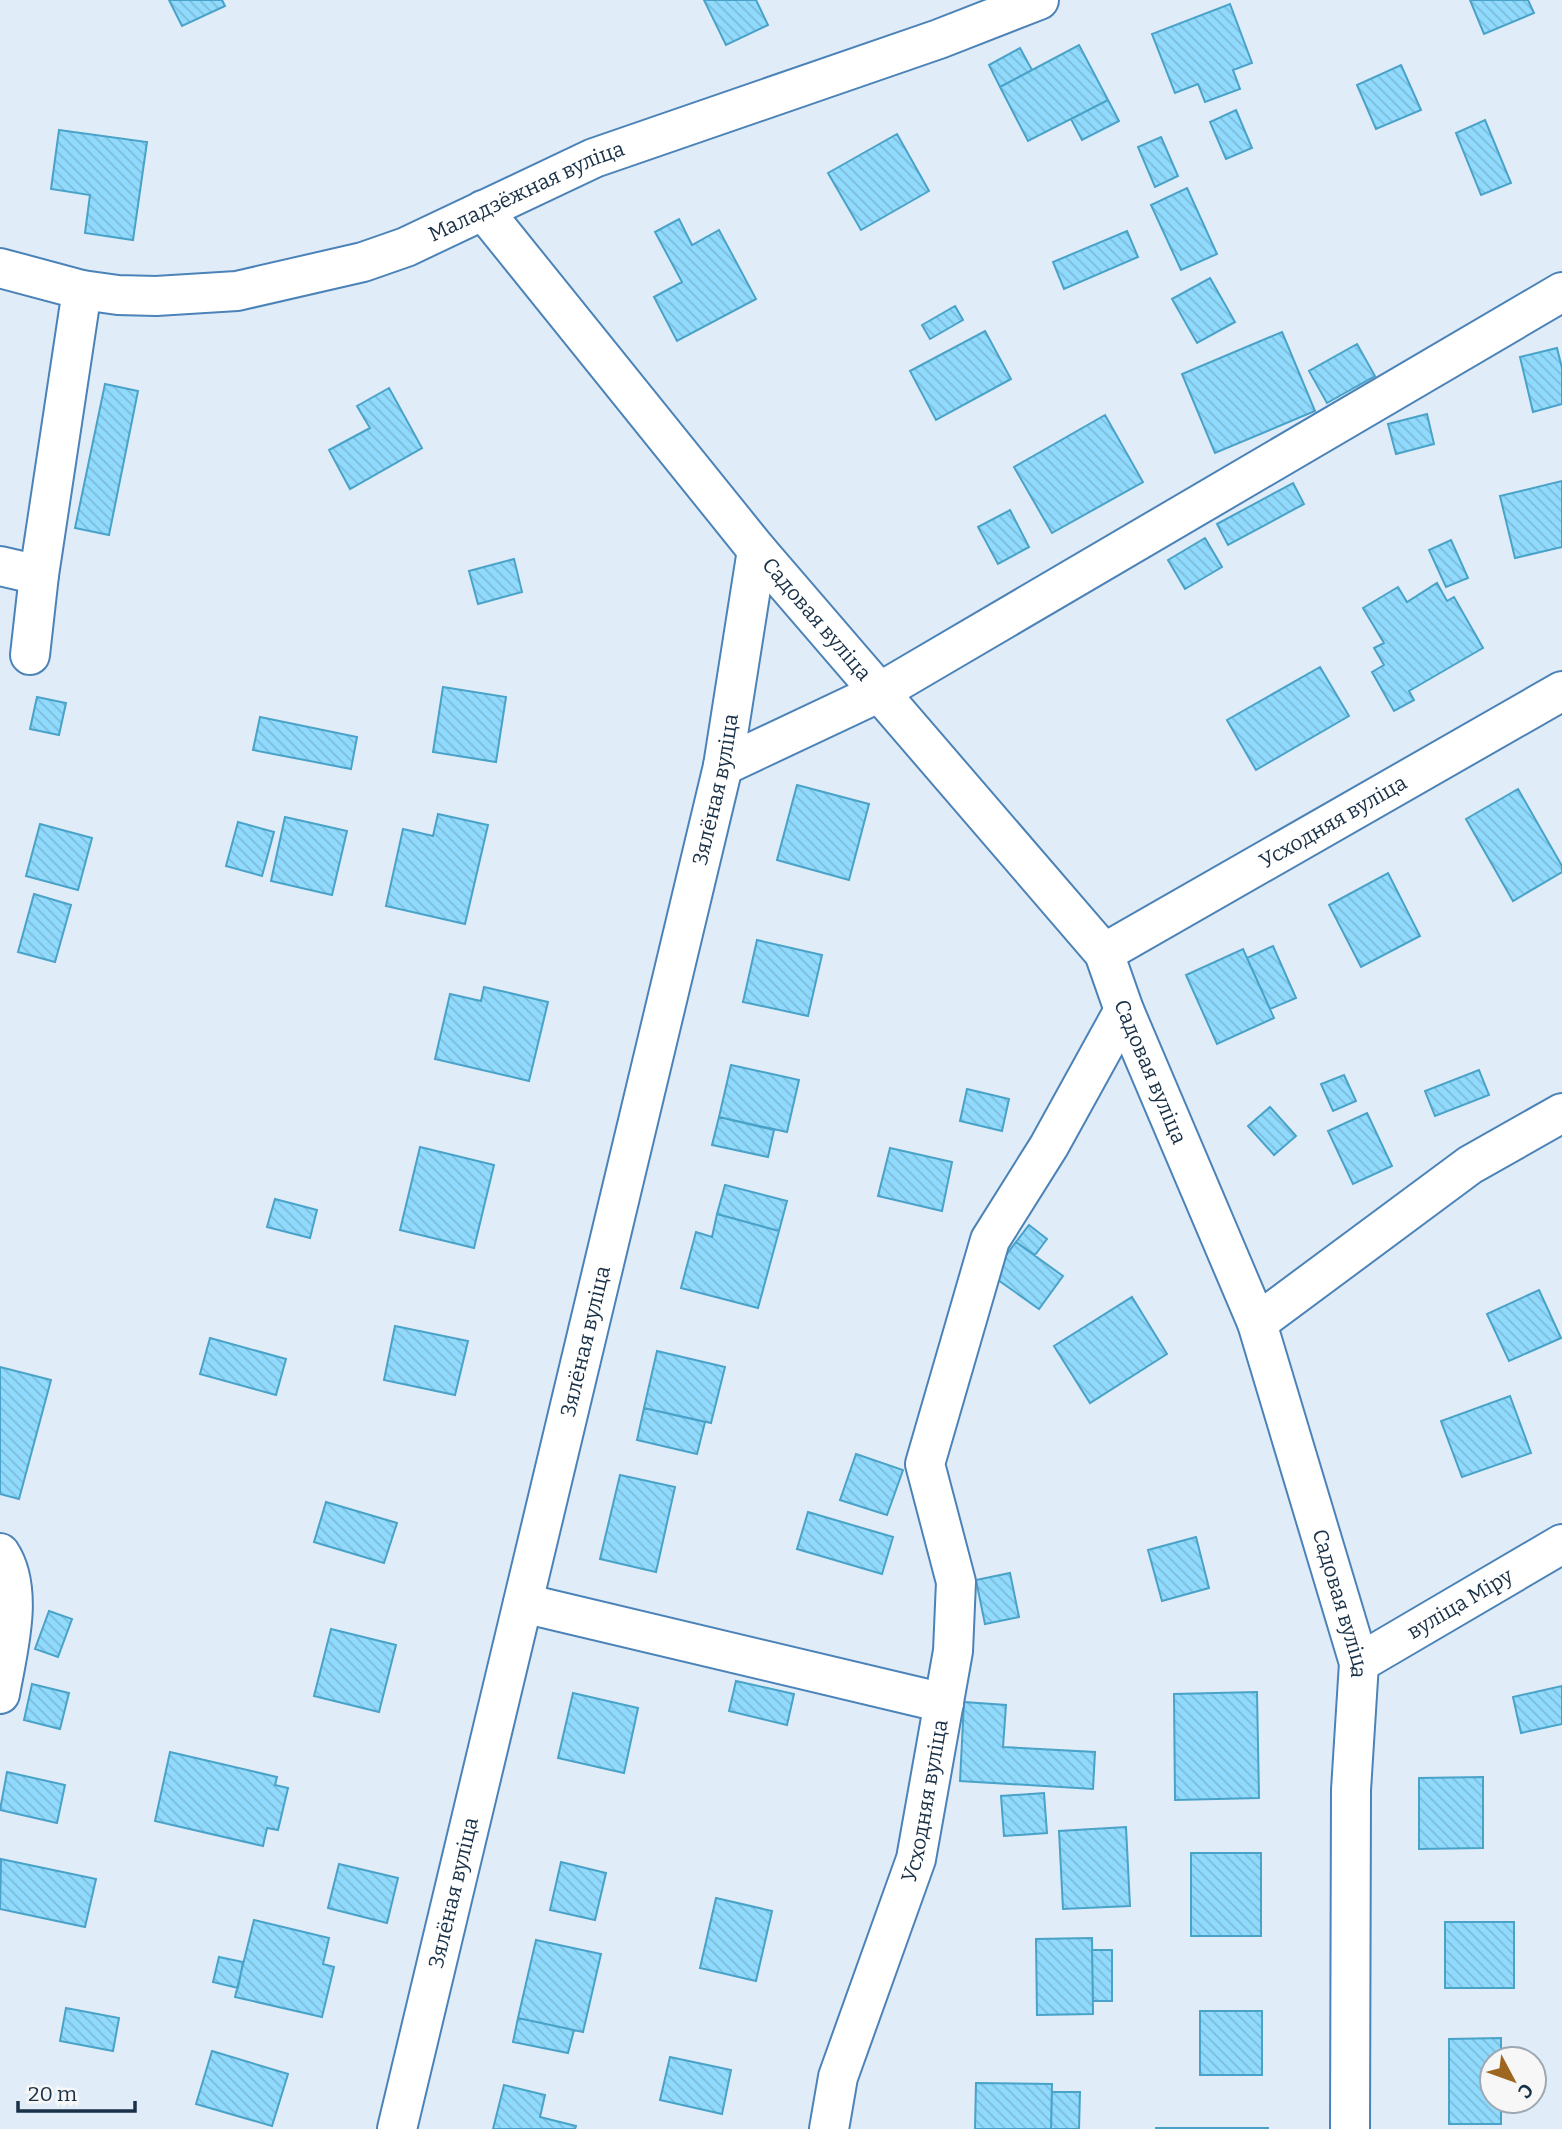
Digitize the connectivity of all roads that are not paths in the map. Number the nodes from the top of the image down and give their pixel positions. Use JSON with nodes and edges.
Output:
{"nodes":[{"id":1,"x":1039,"y":0,"type":"edge"},
{"id":2,"x":484,"y":210,"type":"junction"},
{"id":3,"x":0,"y":268,"type":"edge"},
{"id":4,"x":82,"y":290,"type":"junction"},
{"id":5,"x":1562,"y":292,"type":"edge"},
{"id":6,"x":757,"y":550,"type":"junction"},
{"id":7,"x":0,"y":566,"type":"edge"},
{"id":8,"x":39,"y":575,"type":"junction"},
{"id":9,"x":30,"y":655,"type":"dead end"},
{"id":10,"x":1562,"y":691,"type":"edge"},
{"id":11,"x":878,"y":693,"type":"junction"},
{"id":12,"x":723,"y":766,"type":"junction"},
{"id":13,"x":1104,"y":953,"type":"junction"},
{"id":14,"x":1124,"y":1010,"type":"junction"},
{"id":15,"x":1562,"y":1113,"type":"edge"},
{"id":16,"x":1257,"y":1323,"type":"junction"},
{"id":17,"x":1562,"y":1544,"type":"edge"},
{"id":18,"x":0,"y":1553,"type":"edge"},
{"id":19,"x":523,"y":1603,"type":"junction"},
{"id":20,"x":1359,"y":1663,"type":"junction"},
{"id":21,"x":0,"y":1694,"type":"edge"},
{"id":22,"x":944,"y":1703,"type":"junction"},
{"id":23,"x":397,"y":2129,"type":"edge"},
{"id":24,"x":829,"y":2129,"type":"edge"},
{"id":25,"x":1350,"y":2129,"type":"edge"}],
"edges":[{"from":1,"to":2,"type":"street","name":"Маладзёжная вуліца"},
{"from":2,"to":4,"type":"street","name":"Маладзёжная вуліца"},
{"from":2,"to":6,"type":"street","name":"Садовая вуліца"},
{"from":3,"to":4,"type":"street","name":"Маладзёжная вуліца"},
{"from":4,"to":8,"type":"street"},
{"from":5,"to":11,"type":"street"},
{"from":6,"to":11,"type":"street","name":"Садовая вуліца"},
{"from":6,"to":12,"type":"street","name":"Зялёная вуліца"},
{"from":7,"to":8,"type":"street"},
{"from":8,"to":9,"type":"street"},
{"from":10,"to":13,"type":"street","name":"Усходняя вуліца"},
{"from":11,"to":12,"type":"street"},
{"from":11,"to":13,"type":"street","name":"Садовая вуліца"},
{"from":12,"to":19,"type":"street","name":"Зялёная вуліца"},
{"from":13,"to":14,"type":"street","name":"Садовая вуліца"},
{"from":14,"to":16,"type":"street","name":"Садовая вуліца"},
{"from":14,"to":22,"type":"street","name":"Усходняя вуліца"},
{"from":15,"to":16,"type":"street"},
{"from":16,"to":20,"type":"street","name":"Садовая вуліца"},
{"from":17,"to":20,"type":"street","name":"вуліца Міру"},
{"from":18,"to":21,"type":"street"},
{"from":19,"to":22,"type":"street"},
{"from":19,"to":23,"type":"street","name":"Зялёная вуліца"},
{"from":20,"to":25,"type":"street","name":"Садовая вуліца"},
{"from":22,"to":24,"type":"street","name":"Усходняя вуліца"}]}
